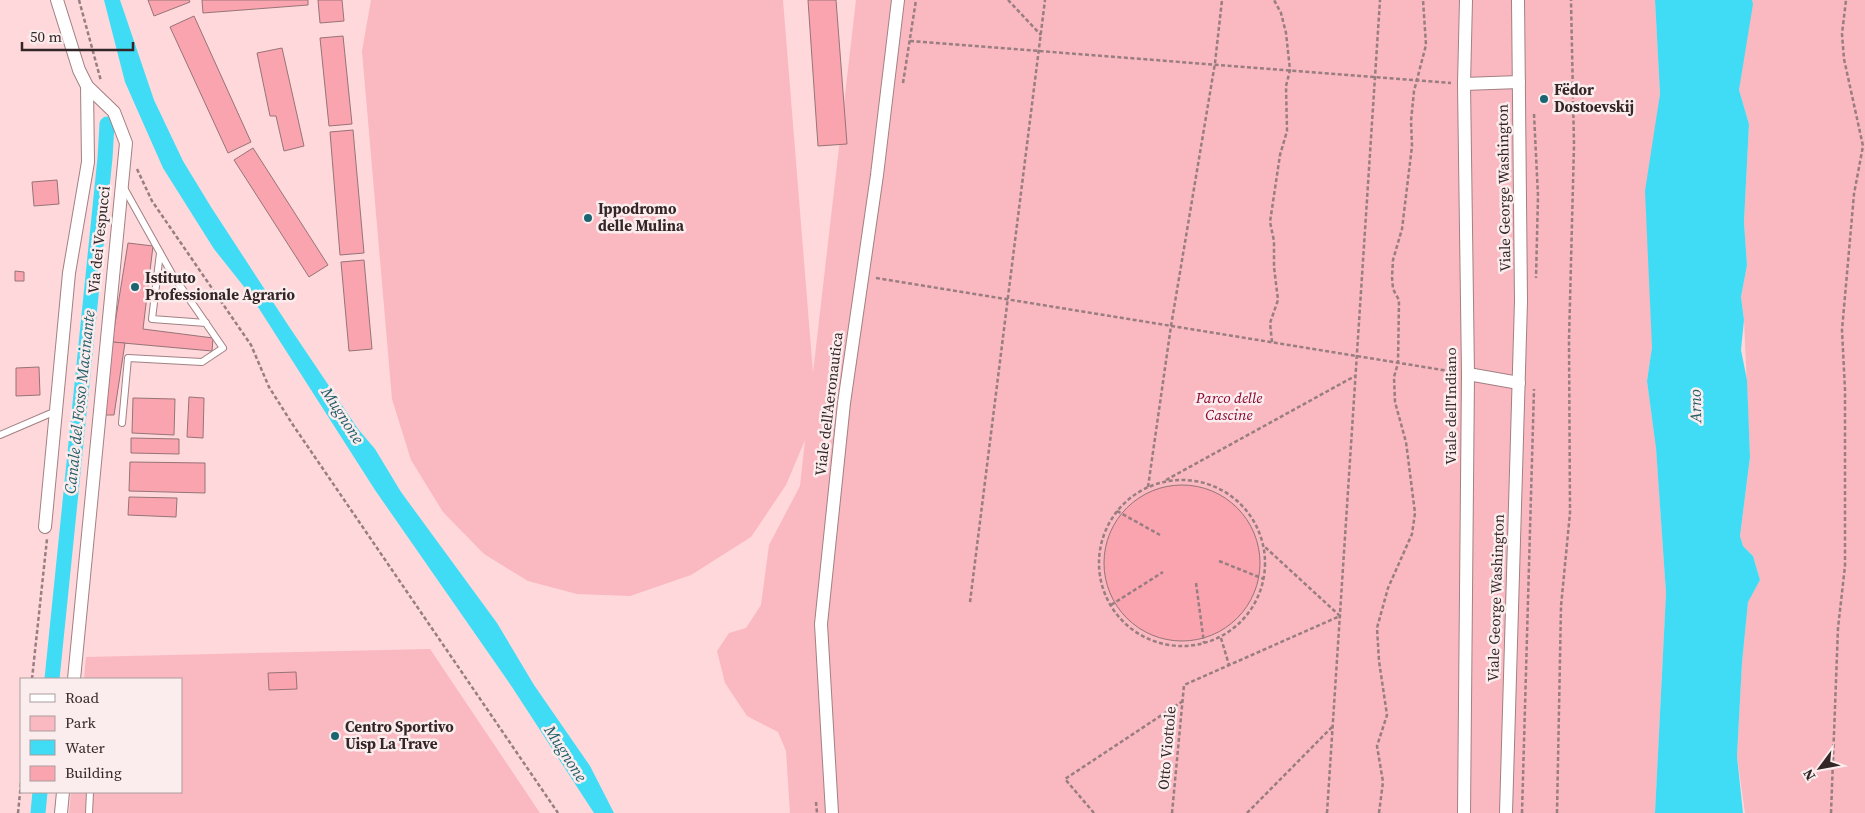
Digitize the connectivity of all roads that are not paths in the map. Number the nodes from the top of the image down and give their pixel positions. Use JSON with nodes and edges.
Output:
{"nodes":[{"id":1,"x":57,"y":0,"type":"edge"},
{"id":2,"x":898,"y":0,"type":"edge"},
{"id":3,"x":1466,"y":0,"type":"edge"},
{"id":4,"x":1518,"y":0,"type":"edge"},
{"id":5,"x":1519,"y":82,"type":"junction"},
{"id":6,"x":1464,"y":84,"type":"junction"},
{"id":7,"x":94,"y":93,"type":"junction"},
{"id":8,"x":121,"y":183,"type":"junction"},
{"id":9,"x":160,"y":252,"type":"junction"},
{"id":10,"x":206,"y":323,"type":"junction"},
{"id":11,"x":1468,"y":374,"type":"junction"},
{"id":12,"x":1519,"y":383,"type":"junction"},
{"id":13,"x":56,"y":410,"type":"junction"},
{"id":14,"x":122,"y":423,"type":"dead end"},
{"id":15,"x":0,"y":435,"type":"edge"},
{"id":16,"x":45,"y":528,"type":"road end"},
{"id":17,"x":74,"y":678,"type":"edge"},
{"id":18,"x":63,"y":793,"type":"edge"},
{"id":19,"x":90,"y":793,"type":"edge"},
{"id":20,"x":61,"y":813,"type":"edge"},
{"id":21,"x":89,"y":813,"type":"edge"},
{"id":22,"x":832,"y":813,"type":"edge"},
{"id":23,"x":1464,"y":813,"type":"edge"},
{"id":24,"x":1506,"y":813,"type":"edge"}],
"edges":[{"from":1,"to":7,"type":"street","name":"Via dei Vespucci"},
{"from":2,"to":22,"type":"street","name":"Viale dell'Aeronautica"},
{"from":3,"to":6,"type":"street","name":"Viale dell'Indiano"},
{"from":4,"to":5,"type":"street","name":"Viale George Washington"},
{"from":5,"to":6,"type":"street","name":"Viale George Washington"},
{"from":5,"to":12,"type":"street","name":"Viale George Washington"},
{"from":6,"to":11,"type":"street","name":"Viale dell'Indiano"},
{"from":7,"to":8,"type":"street","name":"Via dei Vespucci"},
{"from":7,"to":13,"type":"street","name":"Via dei Vespucci"},
{"from":8,"to":9,"type":"lane"},
{"from":8,"to":17,"type":"street","name":"Via dei Vespucci"},
{"from":9,"to":10,"type":"lane"},
{"from":9,"to":10,"type":"lane"},
{"from":10,"to":14,"type":"lane"},
{"from":11,"to":12,"type":"street"},
{"from":11,"to":23,"type":"street","name":"Viale dell'Indiano"},
{"from":12,"to":24,"type":"street","name":"Viale George Washington"},
{"from":13,"to":15,"type":"lane"},
{"from":13,"to":16,"type":"street","name":"Via dei Vespucci"},
{"from":18,"to":20,"type":"street"},
{"from":19,"to":21,"type":"lane"}]}
